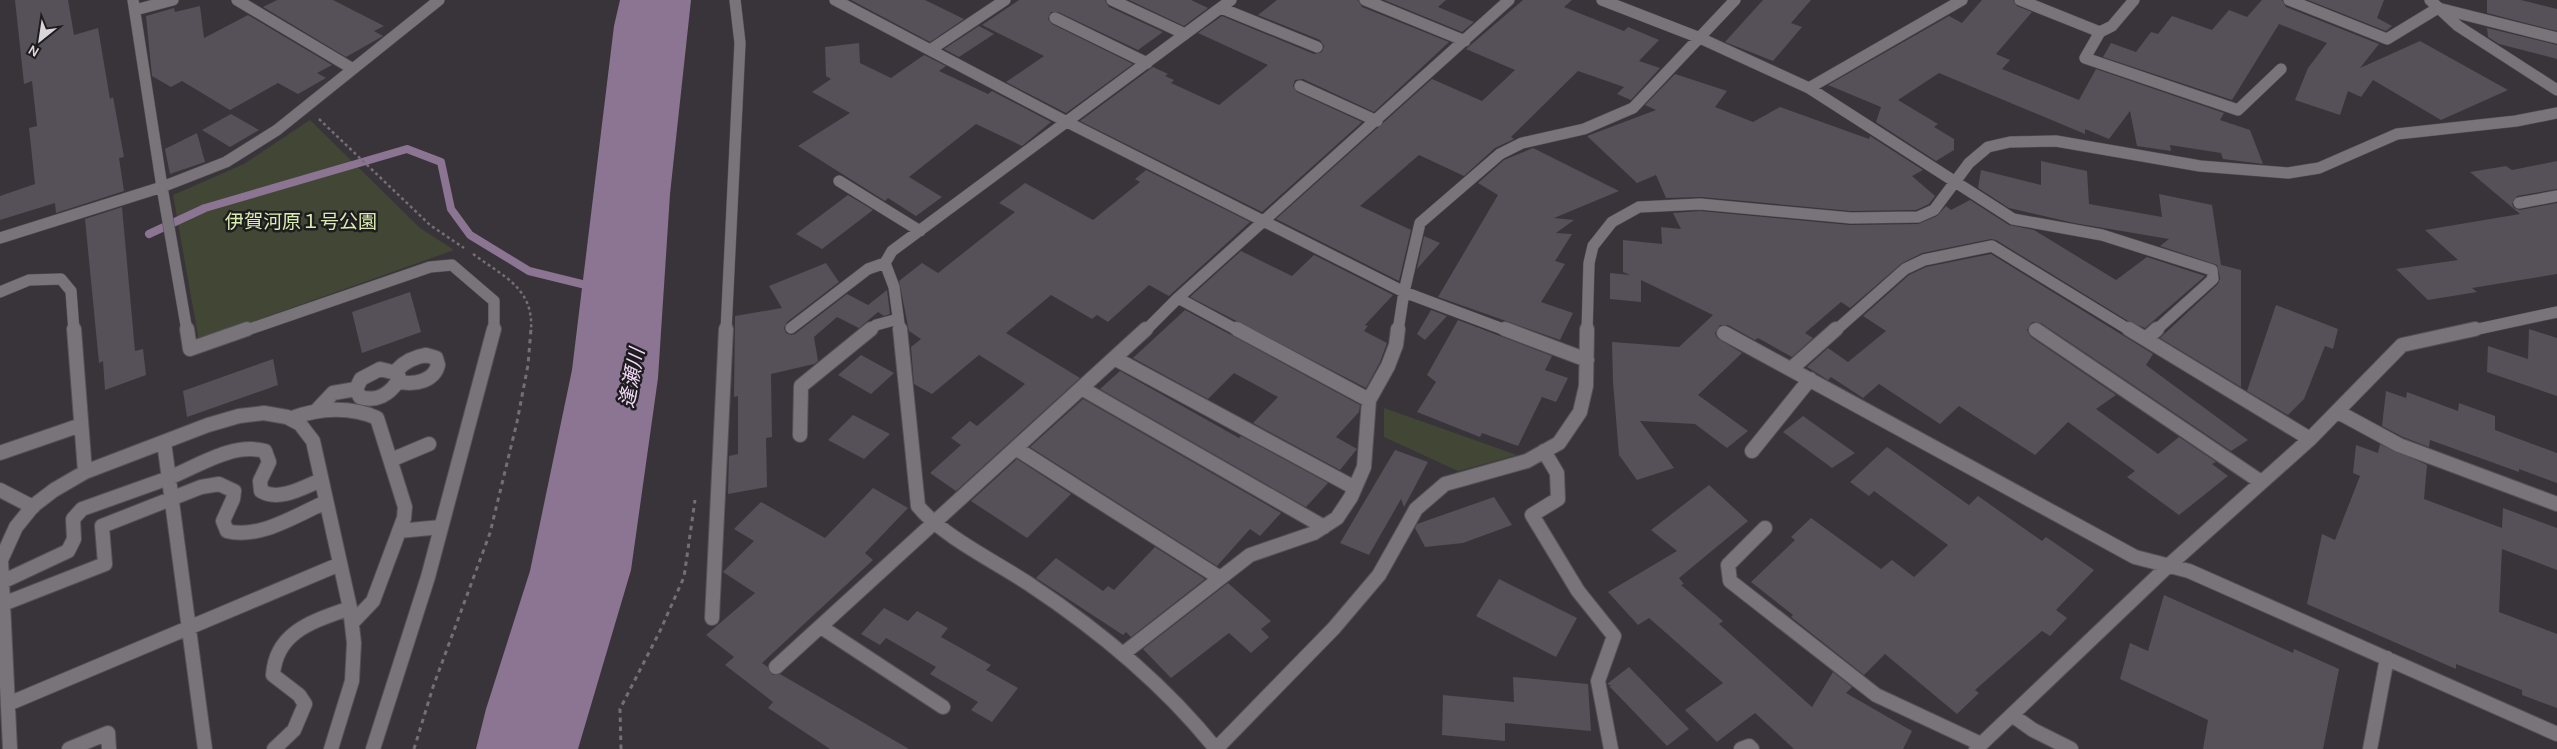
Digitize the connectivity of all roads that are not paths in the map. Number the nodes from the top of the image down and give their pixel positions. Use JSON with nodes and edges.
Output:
{"nodes":[{"id":1,"x":172,"y":0,"type":"edge"},
{"id":2,"x":237,"y":0,"type":"edge"},
{"id":3,"x":439,"y":0,"type":"edge"},
{"id":4,"x":735,"y":0,"type":"edge"},
{"id":5,"x":835,"y":0,"type":"edge"},
{"id":6,"x":1006,"y":0,"type":"edge"},
{"id":7,"x":1112,"y":0,"type":"edge"},
{"id":8,"x":1231,"y":0,"type":"edge"},
{"id":9,"x":1365,"y":0,"type":"edge"},
{"id":10,"x":1509,"y":0,"type":"edge"},
{"id":11,"x":1602,"y":0,"type":"edge"},
{"id":12,"x":1735,"y":0,"type":"edge"},
{"id":13,"x":1962,"y":0,"type":"edge"},
{"id":14,"x":2020,"y":0,"type":"edge"},
{"id":15,"x":2134,"y":0,"type":"edge"},
{"id":16,"x":2289,"y":0,"type":"edge"},
{"id":17,"x":2430,"y":0,"type":"edge"},
{"id":18,"x":134,"y":5,"type":"edge"},
{"id":19,"x":1221,"y":8,"type":"junction"},
{"id":20,"x":2438,"y":8,"type":"junction"},
{"id":21,"x":1055,"y":18,"type":"dead end"},
{"id":22,"x":2100,"y":32,"type":"junction"},
{"id":23,"x":1185,"y":34,"type":"junction"},
{"id":24,"x":1700,"y":38,"type":"junction"},
{"id":25,"x":2557,"y":38,"type":"edge"},
{"id":26,"x":1465,"y":41,"type":"junction"},
{"id":27,"x":1318,"y":48,"type":"dead end"},
{"id":28,"x":930,"y":50,"type":"junction"},
{"id":29,"x":1147,"y":62,"type":"junction"},
{"id":30,"x":353,"y":69,"type":"junction"},
{"id":31,"x":2281,"y":69,"type":"dead end"},
{"id":32,"x":1300,"y":86,"type":"dead end"},
{"id":33,"x":1809,"y":88,"type":"junction"},
{"id":34,"x":2557,"y":90,"type":"edge"},
{"id":35,"x":2557,"y":113,"type":"edge"},
{"id":36,"x":1377,"y":121,"type":"junction"},
{"id":37,"x":1067,"y":122,"type":"junction"},
{"id":38,"x":839,"y":181,"type":"dead end"},
{"id":39,"x":1955,"y":181,"type":"junction"},
{"id":40,"x":162,"y":187,"type":"junction"},
{"id":41,"x":2557,"y":196,"type":"edge"},
{"id":42,"x":2519,"y":203,"type":"dead end"},
{"id":43,"x":1264,"y":223,"type":"junction"},
{"id":44,"x":920,"y":231,"type":"junction"},
{"id":45,"x":0,"y":238,"type":"edge"},
{"id":46,"x":884,"y":263,"type":"junction"},
{"id":47,"x":0,"y":292,"type":"edge"},
{"id":48,"x":1404,"y":292,"type":"junction"},
{"id":49,"x":1178,"y":298,"type":"junction"},
{"id":50,"x":2551,"y":313,"type":"edge"},
{"id":51,"x":898,"y":319,"type":"junction"},
{"id":52,"x":2557,"y":322,"type":"edge"},
{"id":53,"x":791,"y":328,"type":"dead end"},
{"id":54,"x":2036,"y":330,"type":"dead end"},
{"id":55,"x":1724,"y":334,"type":"dead end"},
{"id":56,"x":2147,"y":338,"type":"junction"},
{"id":57,"x":1116,"y":359,"type":"junction"},
{"id":58,"x":1587,"y":360,"type":"junction"},
{"id":59,"x":1791,"y":369,"type":"junction"},
{"id":60,"x":1810,"y":379,"type":"junction"},
{"id":61,"x":356,"y":389,"type":"junction"},
{"id":62,"x":1082,"y":389,"type":"junction"},
{"id":63,"x":1369,"y":400,"type":"junction"},
{"id":64,"x":316,"y":410,"type":"junction"},
{"id":65,"x":2338,"y":412,"type":"junction"},
{"id":66,"x":292,"y":418,"type":"junction"},
{"id":67,"x":81,"y":424,"type":"junction"},
{"id":68,"x":800,"y":434,"type":"dead end"},
{"id":69,"x":2310,"y":439,"type":"junction"},
{"id":70,"x":164,"y":442,"type":"junction"},
{"id":71,"x":429,"y":444,"type":"dead end"},
{"id":72,"x":1017,"y":449,"type":"junction"},
{"id":73,"x":1752,"y":451,"type":"dead end"},
{"id":74,"x":1544,"y":452,"type":"junction"},
{"id":75,"x":0,"y":453,"type":"edge"},
{"id":76,"x":391,"y":460,"type":"junction"},
{"id":77,"x":85,"y":472,"type":"junction"},
{"id":78,"x":168,"y":478,"type":"junction"},
{"id":79,"x":321,"y":480,"type":"junction"},
{"id":80,"x":2261,"y":482,"type":"junction"},
{"id":81,"x":1355,"y":488,"type":"junction"},
{"id":82,"x":0,"y":490,"type":"edge"},
{"id":83,"x":171,"y":499,"type":"junction"},
{"id":84,"x":326,"y":502,"type":"junction"},
{"id":85,"x":2557,"y":504,"type":"edge"},
{"id":86,"x":33,"y":507,"type":"junction"},
{"id":87,"x":935,"y":522,"type":"junction"},
{"id":88,"x":441,"y":527,"type":"junction"},
{"id":89,"x":1324,"y":527,"type":"junction"},
{"id":90,"x":1765,"y":528,"type":"dead end"},
{"id":91,"x":399,"y":532,"type":"junction"},
{"id":92,"x":0,"y":560,"type":"edge"},
{"id":93,"x":340,"y":564,"type":"junction"},
{"id":94,"x":2167,"y":567,"type":"junction"},
{"id":95,"x":1220,"y":578,"type":"junction"},
{"id":96,"x":2,"y":582,"type":"junction"},
{"id":97,"x":3,"y":604,"type":"junction"},
{"id":98,"x":351,"y":615,"type":"junction"},
{"id":99,"x":712,"y":618,"type":"dead end"},
{"id":100,"x":821,"y":627,"type":"junction"},
{"id":101,"x":188,"y":628,"type":"junction"},
{"id":102,"x":1124,"y":653,"type":"junction"},
{"id":103,"x":2387,"y":658,"type":"junction"},
{"id":104,"x":776,"y":667,"type":"dead end"},
{"id":105,"x":8,"y":704,"type":"junction"},
{"id":106,"x":943,"y":707,"type":"dead end"},
{"id":107,"x":2012,"y":715,"type":"junction"},
{"id":108,"x":2557,"y":734,"type":"edge"},
{"id":109,"x":1978,"y":746,"type":"edge"},
{"id":110,"x":10,"y":749,"type":"edge"},
{"id":111,"x":69,"y":749,"type":"edge"},
{"id":112,"x":109,"y":749,"type":"edge"},
{"id":113,"x":205,"y":749,"type":"edge"},
{"id":114,"x":274,"y":749,"type":"edge"},
{"id":115,"x":330,"y":749,"type":"edge"},
{"id":116,"x":373,"y":749,"type":"edge"},
{"id":117,"x":1216,"y":749,"type":"edge"},
{"id":118,"x":1611,"y":749,"type":"edge"},
{"id":119,"x":1741,"y":749,"type":"edge"},
{"id":120,"x":1752,"y":749,"type":"edge"},
{"id":121,"x":2071,"y":749,"type":"edge"},
{"id":122,"x":2370,"y":749,"type":"edge"}],
"edges":[{"from":1,"to":18,"type":"street"},
{"from":2,"to":30,"type":"street"},
{"from":3,"to":30,"type":"street"},
{"from":4,"to":99,"type":"street"},
{"from":5,"to":28,"type":"street"},
{"from":6,"to":28,"type":"street"},
{"from":7,"to":23,"type":"street"},
{"from":8,"to":19,"type":"street"},
{"from":9,"to":26,"type":"street"},
{"from":10,"to":26,"type":"street"},
{"from":11,"to":24,"type":"street"},
{"from":12,"to":24,"type":"street"},
{"from":13,"to":33,"type":"street"},
{"from":14,"to":22,"type":"street"},
{"from":15,"to":22,"type":"street"},
{"from":16,"to":20,"type":"street"},
{"from":17,"to":20,"type":"street"},
{"from":18,"to":40,"type":"street"},
{"from":19,"to":23,"type":"street"},
{"from":19,"to":27,"type":"street"},
{"from":20,"to":25,"type":"street"},
{"from":20,"to":34,"type":"street"},
{"from":21,"to":29,"type":"street"},
{"from":22,"to":31,"type":"street"},
{"from":23,"to":29,"type":"street"},
{"from":24,"to":33,"type":"street"},
{"from":24,"to":48,"type":"street"},
{"from":26,"to":36,"type":"street"},
{"from":28,"to":37,"type":"street"},
{"from":29,"to":37,"type":"street"},
{"from":30,"to":40,"type":"street"},
{"from":32,"to":36,"type":"street"},
{"from":33,"to":39,"type":"street"},
{"from":35,"to":39,"type":"street"},
{"from":36,"to":43,"type":"street"},
{"from":37,"to":43,"type":"street"},
{"from":37,"to":44,"type":"street"},
{"from":38,"to":44,"type":"street"},
{"from":39,"to":56,"type":"street"},
{"from":39,"to":58,"type":"street"},
{"from":40,"to":45,"type":"street"},
{"from":40,"to":88,"type":"street"},
{"from":41,"to":42,"type":"street"},
{"from":43,"to":48,"type":"street"},
{"from":43,"to":49,"type":"street"},
{"from":44,"to":46,"type":"street"},
{"from":46,"to":51,"type":"street"},
{"from":46,"to":53,"type":"street"},
{"from":47,"to":67,"type":"street"},
{"from":48,"to":58,"type":"street"},
{"from":48,"to":63,"type":"street"},
{"from":49,"to":57,"type":"street"},
{"from":49,"to":63,"type":"street"},
{"from":50,"to":52,"type":"street"},
{"from":50,"to":65,"type":"street"},
{"from":51,"to":68,"type":"street"},
{"from":51,"to":87,"type":"street"},
{"from":54,"to":80,"type":"street"},
{"from":55,"to":59,"type":"street"},
{"from":56,"to":59,"type":"street"},
{"from":56,"to":69,"type":"street"},
{"from":57,"to":62,"type":"street"},
{"from":57,"to":81,"type":"street"},
{"from":58,"to":74,"type":"street"},
{"from":59,"to":60,"type":"street"},
{"from":60,"to":73,"type":"street"},
{"from":60,"to":94,"type":"street"},
{"from":61,"to":61,"type":"street"},
{"from":61,"to":64,"type":"street"},
{"from":62,"to":72,"type":"street"},
{"from":62,"to":89,"type":"street"},
{"from":63,"to":81,"type":"street"},
{"from":64,"to":66,"type":"street"},
{"from":64,"to":76,"type":"street"},
{"from":65,"to":69,"type":"street"},
{"from":65,"to":85,"type":"street"},
{"from":66,"to":70,"type":"street"},
{"from":66,"to":79,"type":"street"},
{"from":67,"to":75,"type":"street"},
{"from":67,"to":77,"type":"street"},
{"from":69,"to":80,"type":"street"},
{"from":70,"to":77,"type":"street"},
{"from":70,"to":78,"type":"street"},
{"from":71,"to":76,"type":"street"},
{"from":72,"to":87,"type":"street"},
{"from":72,"to":95,"type":"street"},
{"from":74,"to":117,"type":"street"},
{"from":74,"to":118,"type":"street"},
{"from":76,"to":91,"type":"street"},
{"from":77,"to":86,"type":"street"},
{"from":78,"to":79,"type":"street"},
{"from":78,"to":83,"type":"street"},
{"from":78,"to":96,"type":"street"},
{"from":79,"to":84,"type":"street"},
{"from":80,"to":94,"type":"street"},
{"from":81,"to":89,"type":"street"},
{"from":82,"to":86,"type":"street"},
{"from":83,"to":84,"type":"street"},
{"from":83,"to":97,"type":"street"},
{"from":83,"to":101,"type":"street"},
{"from":84,"to":93,"type":"street"},
{"from":86,"to":92,"type":"street"},
{"from":87,"to":100,"type":"street"},
{"from":87,"to":102,"type":"street"},
{"from":88,"to":91,"type":"street"},
{"from":88,"to":116,"type":"street"},
{"from":89,"to":95,"type":"street"},
{"from":90,"to":109,"type":"street"},
{"from":91,"to":98,"type":"street"},
{"from":92,"to":96,"type":"street"},
{"from":93,"to":98,"type":"street"},
{"from":93,"to":101,"type":"street"},
{"from":94,"to":103,"type":"street"},
{"from":94,"to":107,"type":"street"},
{"from":95,"to":102,"type":"street"},
{"from":96,"to":97,"type":"street"},
{"from":97,"to":105,"type":"street"},
{"from":98,"to":114,"type":"street"},
{"from":98,"to":115,"type":"street"},
{"from":100,"to":104,"type":"street"},
{"from":100,"to":106,"type":"street"},
{"from":101,"to":105,"type":"street"},
{"from":101,"to":113,"type":"street"},
{"from":102,"to":117,"type":"street"},
{"from":103,"to":108,"type":"street"},
{"from":103,"to":122,"type":"street"},
{"from":105,"to":110,"type":"street"},
{"from":107,"to":109,"type":"street"},
{"from":107,"to":121,"type":"street"},
{"from":111,"to":112,"type":"street"},
{"from":119,"to":120,"type":"street"}]}
